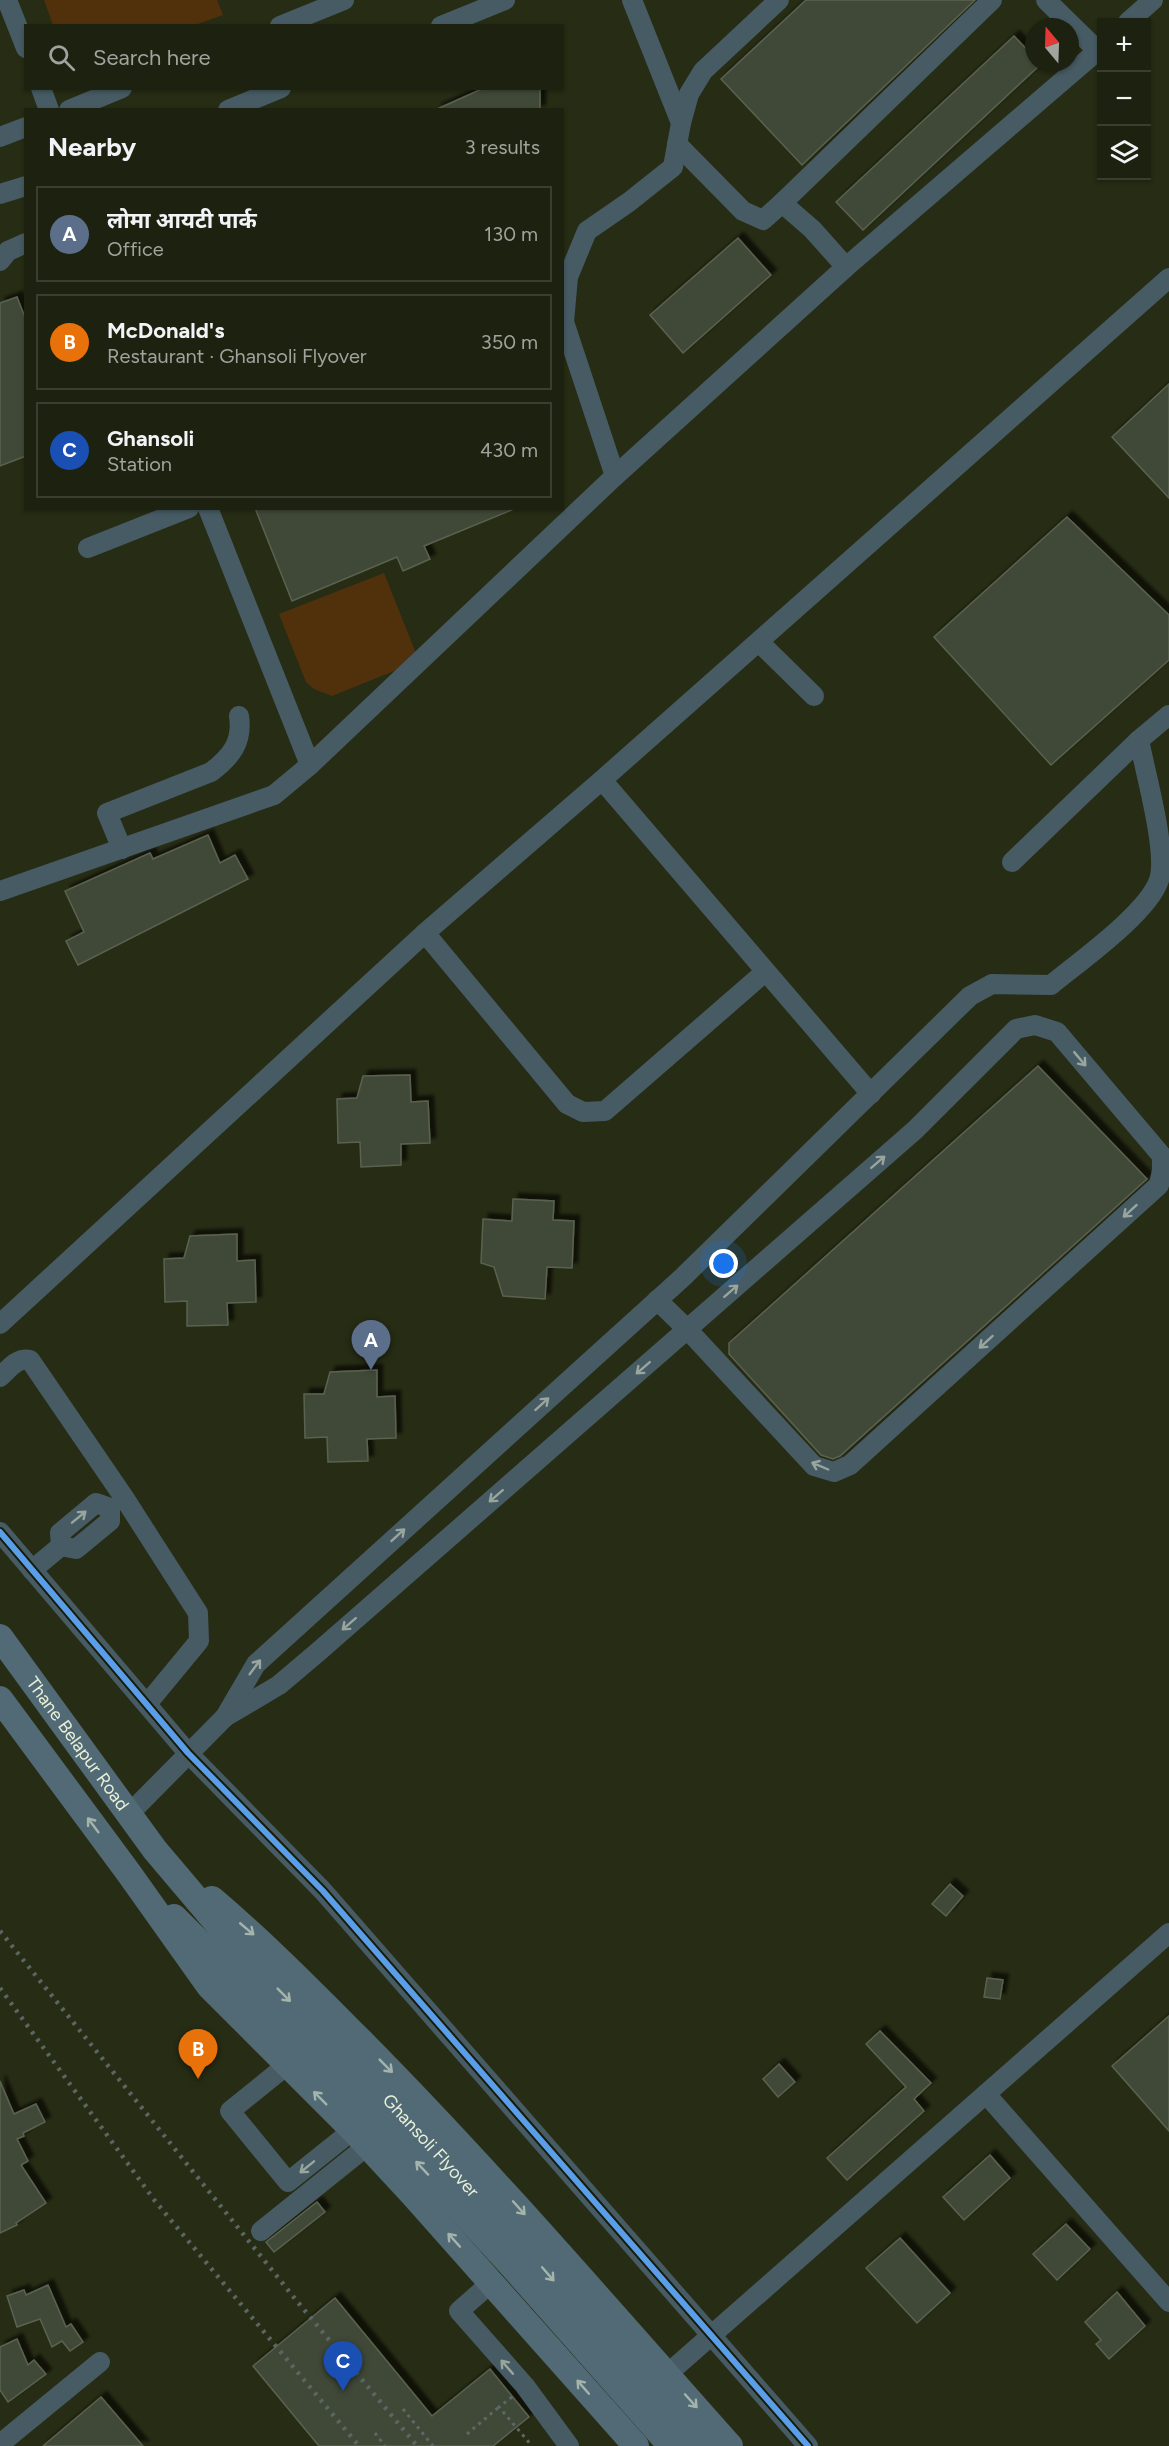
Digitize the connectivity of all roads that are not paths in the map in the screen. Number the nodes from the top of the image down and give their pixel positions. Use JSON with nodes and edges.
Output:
{"nodes":[{"id":1,"x":7,"y":0,"type":"edge"},
{"id":2,"x":344,"y":0,"type":"edge"},
{"id":3,"x":505,"y":0,"type":"edge"},
{"id":4,"x":632,"y":0,"type":"edge"},
{"id":5,"x":778,"y":0,"type":"edge"},
{"id":6,"x":992,"y":0,"type":"edge"},
{"id":7,"x":1046,"y":0,"type":"edge"},
{"id":8,"x":1153,"y":0,"type":"edge"},
{"id":9,"x":1133,"y":18,"type":"edge"},
{"id":10,"x":285,"y":24,"type":"edge"},
{"id":11,"x":446,"y":24,"type":"edge"},
{"id":12,"x":24,"y":43,"type":"edge"},
{"id":13,"x":1097,"y":46,"type":"edge"},
{"id":14,"x":1097,"y":52,"type":"edge"},
{"id":15,"x":42,"y":90,"type":"edge"},
{"id":16,"x":117,"y":90,"type":"edge"},
{"id":17,"x":276,"y":90,"type":"edge"},
{"id":18,"x":49,"y":108,"type":"edge"},
{"id":19,"x":74,"y":108,"type":"edge"},
{"id":20,"x":233,"y":108,"type":"edge"},
{"id":21,"x":681,"y":123,"type":"junction"},
{"id":22,"x":24,"y":128,"type":"edge"},
{"id":23,"x":0,"y":137,"type":"edge"},
{"id":24,"x":677,"y":144,"type":"junction"},
{"id":25,"x":24,"y":187,"type":"edge"},
{"id":26,"x":0,"y":194,"type":"edge"},
{"id":27,"x":782,"y":203,"type":"junction"},
{"id":28,"x":24,"y":244,"type":"edge"},
{"id":29,"x":0,"y":261,"type":"edge"},
{"id":30,"x":846,"y":267,"type":"junction"},
{"id":31,"x":1169,"y":278,"type":"edge"},
{"id":32,"x":615,"y":476,"type":"junction"},
{"id":33,"x":184,"y":510,"type":"edge"},
{"id":34,"x":209,"y":510,"type":"edge"},
{"id":35,"x":87,"y":548,"type":"dead end"},
{"id":36,"x":759,"y":642,"type":"junction"},
{"id":37,"x":814,"y":696,"type":"dead end"},
{"id":38,"x":1169,"y":715,"type":"edge"},
{"id":39,"x":239,"y":716,"type":"dead end"},
{"id":40,"x":1139,"y":740,"type":"junction"},
{"id":41,"x":310,"y":765,"type":"junction"},
{"id":42,"x":602,"y":780,"type":"junction"},
{"id":43,"x":122,"y":849,"type":"junction"},
{"id":44,"x":1012,"y":862,"type":"dead end"},
{"id":45,"x":0,"y":891,"type":"edge"},
{"id":46,"x":425,"y":933,"type":"junction"},
{"id":47,"x":765,"y":972,"type":"junction"},
{"id":48,"x":872,"y":1094,"type":"junction"},
{"id":49,"x":657,"y":1300,"type":"junction"},
{"id":50,"x":0,"y":1324,"type":"edge"},
{"id":51,"x":687,"y":1329,"type":"junction"},
{"id":52,"x":0,"y":1377,"type":"edge"},
{"id":53,"x":117,"y":1503,"type":"junction"},
{"id":54,"x":0,"y":1532,"type":"edge"},
{"id":55,"x":32,"y":1570,"type":"junction"},
{"id":56,"x":0,"y":1637,"type":"edge"},
{"id":57,"x":0,"y":1699,"type":"edge"},
{"id":58,"x":147,"y":1704,"type":"junction"},
{"id":59,"x":225,"y":1717,"type":"junction"},
{"id":60,"x":188,"y":1753,"type":"junction"},
{"id":61,"x":129,"y":1814,"type":"junction"},
{"id":62,"x":155,"y":1850,"type":"junction"},
{"id":63,"x":128,"y":1872,"type":"junction"},
{"id":64,"x":1169,"y":1933,"type":"edge"},
{"id":65,"x":235,"y":1961,"type":"junction"},
{"id":66,"x":287,"y":2065,"type":"junction"},
{"id":67,"x":986,"y":2094,"type":"junction"},
{"id":68,"x":360,"y":2138,"type":"junction"},
{"id":69,"x":261,"y":2231,"type":"dead end"},
{"id":70,"x":492,"y":2282,"type":"junction"},
{"id":71,"x":1169,"y":2302,"type":"edge"},
{"id":72,"x":711,"y":2335,"type":"junction"},
{"id":73,"x":100,"y":2362,"type":"dead end"},
{"id":74,"x":666,"y":2374,"type":"junction"},
{"id":75,"x":613,"y":2421,"type":"junction"},
{"id":76,"x":0,"y":2444,"type":"edge"},
{"id":77,"x":569,"y":2446,"type":"edge"},
{"id":78,"x":636,"y":2446,"type":"edge"},
{"id":79,"x":671,"y":2446,"type":"edge"},
{"id":80,"x":701,"y":2446,"type":"edge"},
{"id":81,"x":730,"y":2446,"type":"edge"},
{"id":82,"x":807,"y":2446,"type":"edge"}],
"edges":[{"from":1,"to":12,"type":"street"},
{"from":2,"to":10,"type":"street"},
{"from":3,"to":11,"type":"street"},
{"from":4,"to":21,"type":"street"},
{"from":5,"to":21,"type":"street"},
{"from":6,"to":27,"type":"street"},
{"from":7,"to":13,"type":"street"},
{"from":8,"to":9,"type":"street"},
{"from":14,"to":30,"type":"street"},
{"from":15,"to":18,"type":"street"},
{"from":16,"to":19,"type":"street"},
{"from":17,"to":20,"type":"street"},
{"from":21,"to":24,"type":"street"},
{"from":22,"to":23,"type":"street"},
{"from":24,"to":27,"type":"street"},
{"from":24,"to":32,"type":"street"},
{"from":25,"to":26,"type":"street"},
{"from":27,"to":30,"type":"street"},
{"from":28,"to":29,"type":"street"},
{"from":30,"to":32,"type":"street"},
{"from":31,"to":36,"type":"street"},
{"from":32,"to":41,"type":"street"},
{"from":33,"to":35,"type":"street"},
{"from":34,"to":41,"type":"street"},
{"from":36,"to":37,"type":"street"},
{"from":36,"to":42,"type":"street"},
{"from":38,"to":40,"type":"street"},
{"from":39,"to":43,"type":"street"},
{"from":40,"to":44,"type":"street"},
{"from":40,"to":48,"type":"street"},
{"from":41,"to":43,"type":"street"},
{"from":42,"to":46,"type":"street"},
{"from":42,"to":47,"type":"street"},
{"from":43,"to":45,"type":"street"},
{"from":46,"to":47,"type":"street"},
{"from":46,"to":50,"type":"street"},
{"from":47,"to":48,"type":"street"},
{"from":48,"to":49,"type":"street"},
{"from":49,"to":51,"type":"street"},
{"from":59,"to":49,"type":"street","one_way":true},
{"from":51,"to":51,"type":"street","one_way":true},
{"from":51,"to":59,"type":"street","one_way":true},
{"from":52,"to":53,"type":"street"},
{"from":53,"to":55,"type":"street"},
{"from":53,"to":58,"type":"street"},
{"from":54,"to":55,"type":"street"},
{"from":55,"to":58,"type":"street"},
{"from":56,"to":61,"type":"main road","name":"Thane Belapur Road"},
{"from":63,"to":57,"type":"main road","name":"Thane Belapur Road","one_way":true},
{"from":58,"to":60,"type":"street"},
{"from":59,"to":60,"type":"street"},
{"from":60,"to":61,"type":"street"},
{"from":60,"to":72,"type":"street"},
{"from":61,"to":62,"type":"main road","name":"Thane Belapur Road"},
{"from":62,"to":65,"type":"main road","name":"Ghansoli Flyover"},
{"from":62,"to":74,"type":"main road","one_way":true},
{"from":63,"to":65,"type":"main road","name":"Ghansoli Flyover"},
{"from":63,"to":66,"type":"main road"},
{"from":64,"to":67,"type":"street"},
{"from":79,"to":65,"type":"main road","name":"Ghansoli Flyover","one_way":true},
{"from":65,"to":80,"type":"main road","name":"Ghansoli Flyover","one_way":true},
{"from":68,"to":66,"type":"main road","one_way":true},
{"from":68,"to":66,"type":"street","one_way":true},
{"from":67,"to":71,"type":"street"},
{"from":67,"to":72,"type":"street"},
{"from":68,"to":69,"type":"street"},
{"from":70,"to":68,"type":"main road","one_way":true},
{"from":75,"to":70,"type":"main road","one_way":true},
{"from":77,"to":70,"type":"street","one_way":true},
{"from":72,"to":74,"type":"street"},
{"from":72,"to":82,"type":"street"},
{"from":73,"to":76,"type":"street"},
{"from":74,"to":75,"type":"street"},
{"from":74,"to":81,"type":"main road","one_way":true},
{"from":75,"to":78,"type":"main road"}]}
